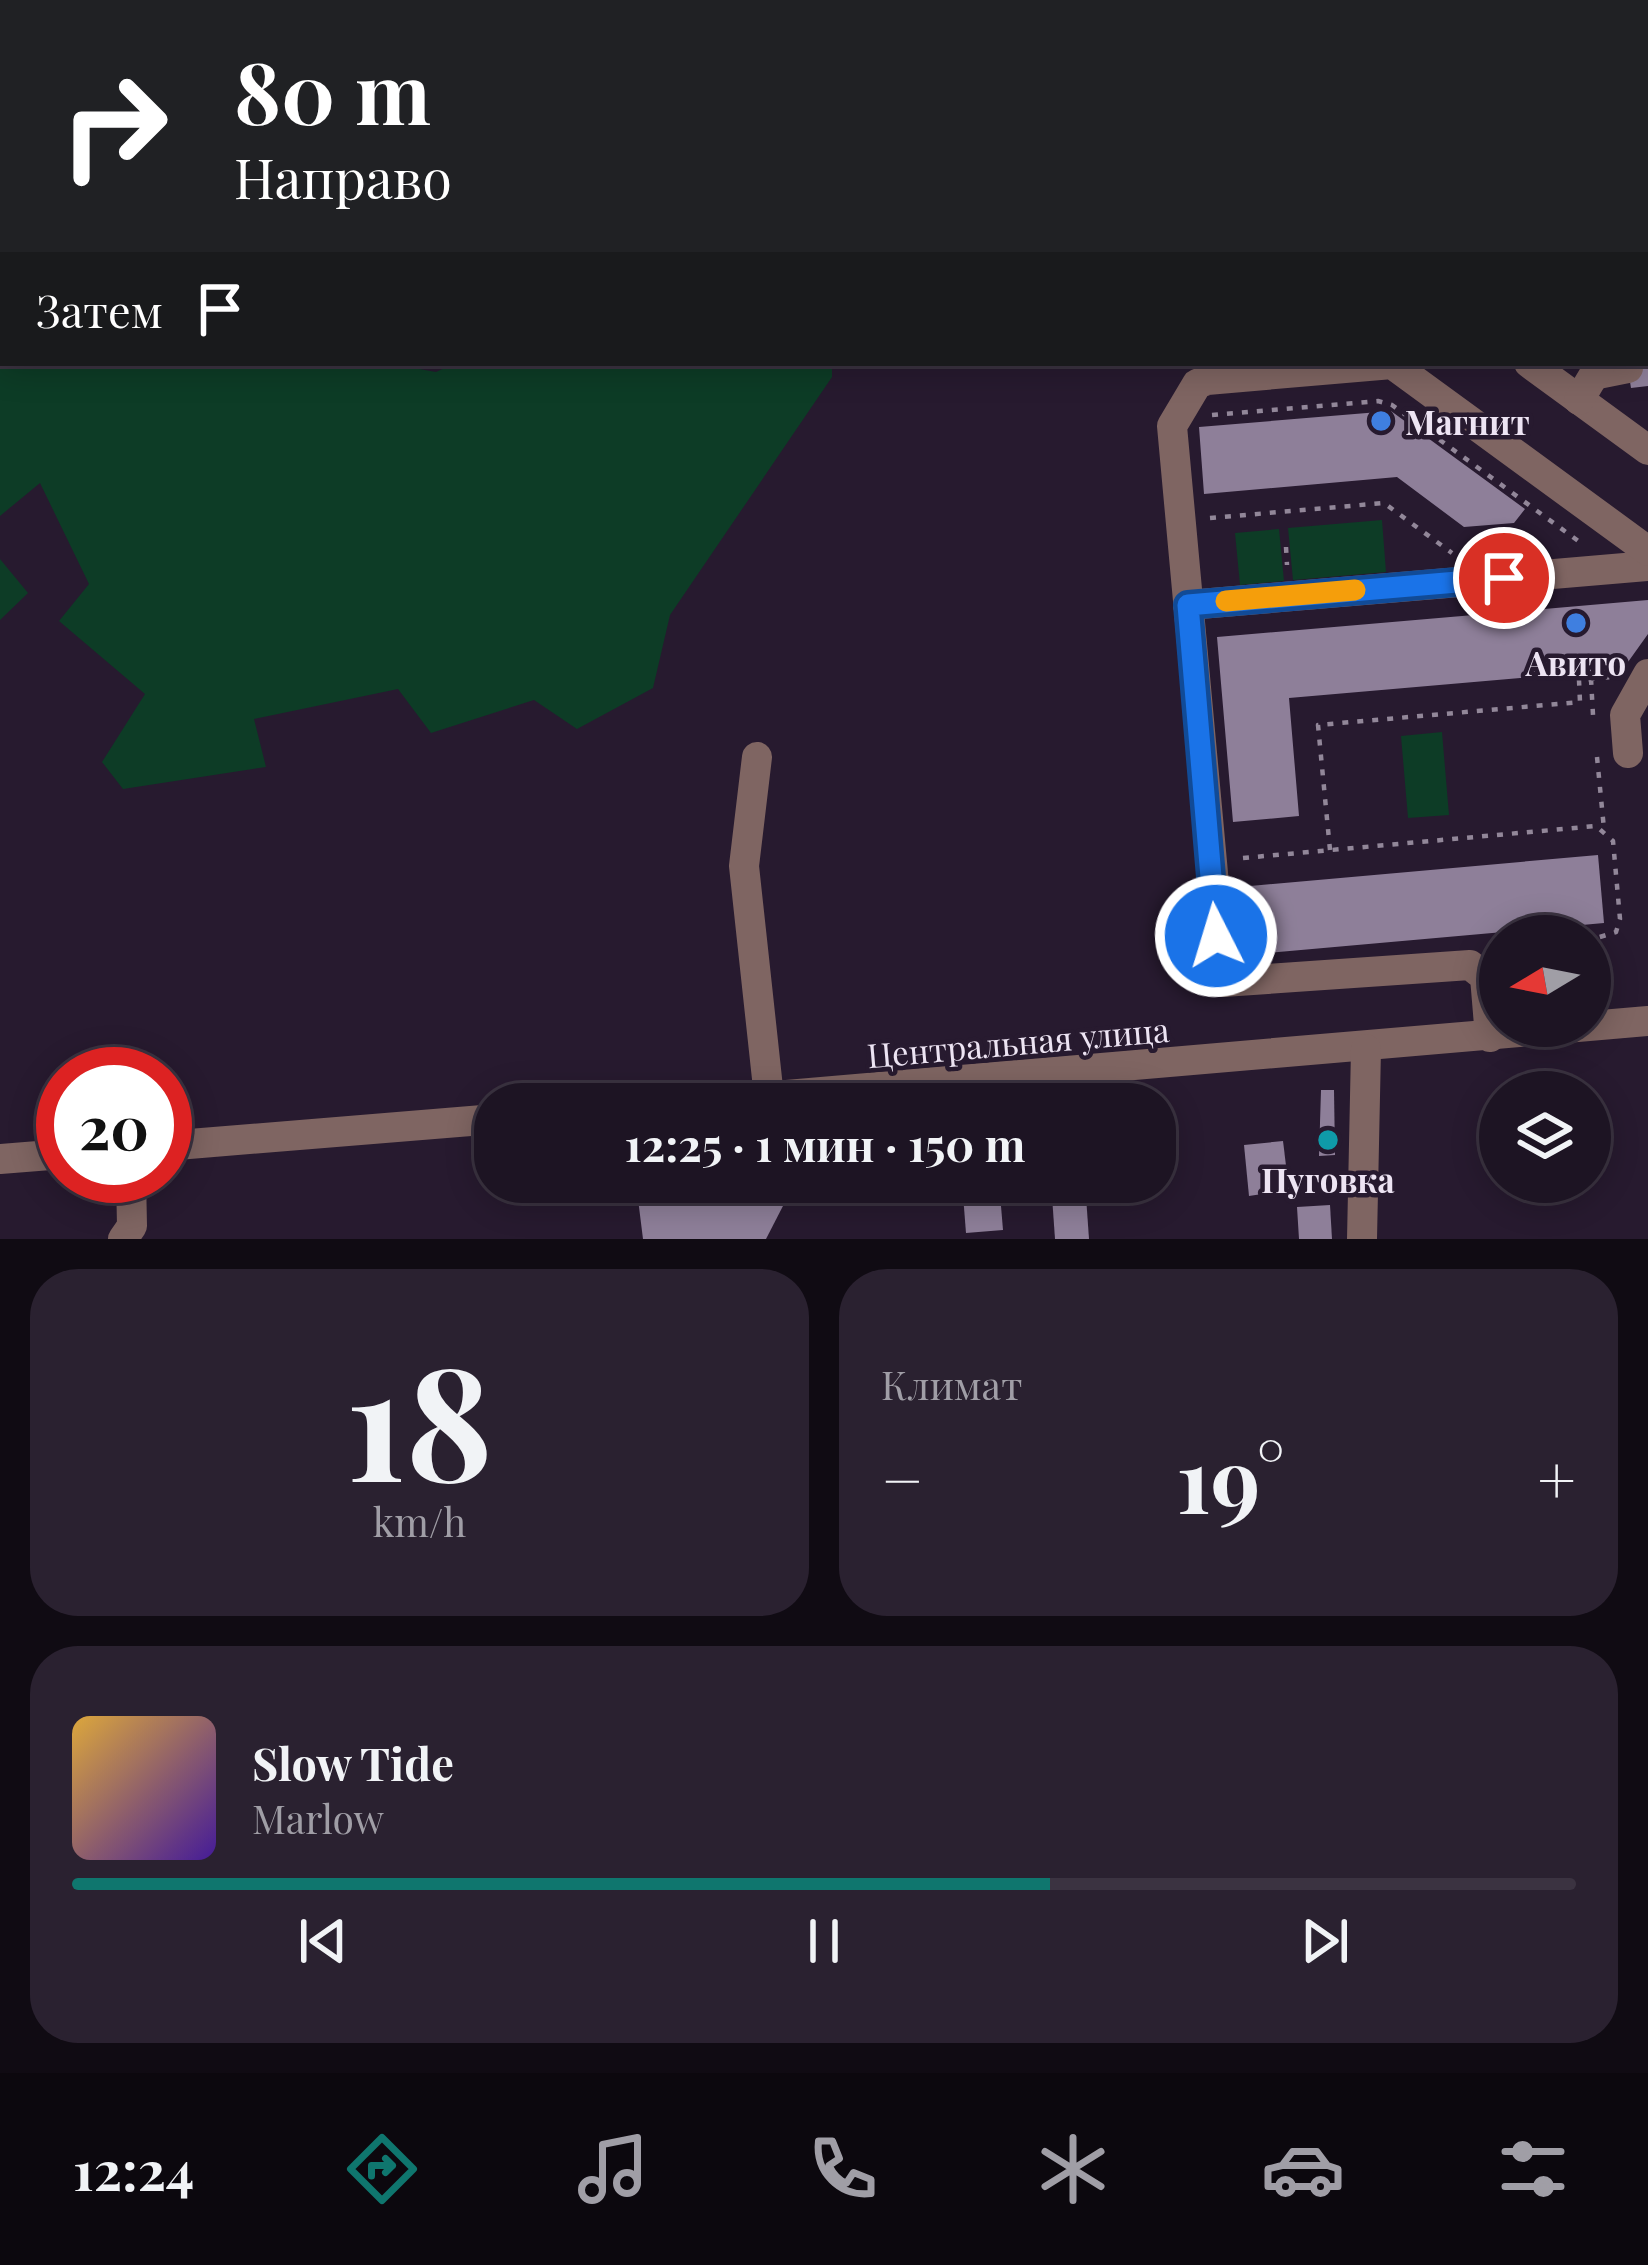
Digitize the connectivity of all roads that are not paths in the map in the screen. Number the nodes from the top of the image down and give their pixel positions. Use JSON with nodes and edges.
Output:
{"nodes":[{"id":1,"x":1372,"y":366,"type":"edge"},
{"id":2,"x":1395,"y":366,"type":"edge"},
{"id":3,"x":1533,"y":366,"type":"edge"},
{"id":4,"x":1609,"y":368,"type":"edge"},
{"id":5,"x":1579,"y":400,"type":"junction"},
{"id":6,"x":1648,"y":450,"type":"edge"},
{"id":7,"x":1648,"y":550,"type":"edge"},
{"id":8,"x":1648,"y":566,"type":"edge"},
{"id":9,"x":1188,"y":605,"type":"junction"},
{"id":10,"x":1636,"y":675,"type":"edge"},
{"id":11,"x":1628,"y":753,"type":"dead end"},
{"id":12,"x":757,"y":758,"type":"dead end"},
{"id":13,"x":1479,"y":972,"type":"edge"},
{"id":14,"x":1648,"y":1022,"type":"edge"},
{"id":15,"x":1611,"y":1025,"type":"edge"},
{"id":16,"x":1479,"y":1037,"type":"edge"},
{"id":17,"x":1366,"y":1049,"type":"junction"},
{"id":18,"x":768,"y":1083,"type":"edge"},
{"id":19,"x":982,"y":1083,"type":"edge"},
{"id":20,"x":474,"y":1121,"type":"edge"},
{"id":21,"x":192,"y":1144,"type":"edge"},
{"id":22,"x":36,"y":1156,"type":"edge"},
{"id":23,"x":0,"y":1159,"type":"edge"},
{"id":24,"x":132,"y":1203,"type":"edge"},
{"id":25,"x":123,"y":1239,"type":"edge"},
{"id":26,"x":1362,"y":1239,"type":"edge"}],
"edges":[{"from":1,"to":9,"type":"street"},
{"from":2,"to":7,"type":"street"},
{"from":3,"to":5,"type":"street"},
{"from":4,"to":5,"type":"street"},
{"from":5,"to":6,"type":"street"},
{"from":8,"to":9,"type":"street"},
{"from":9,"to":13,"type":"street"},
{"from":10,"to":11,"type":"street"},
{"from":12,"to":18,"type":"street"},
{"from":14,"to":15,"type":"street","name":"Центральная улица"},
{"from":16,"to":17,"type":"street","name":"Центральная улица"},
{"from":17,"to":19,"type":"street","name":"Центральная улица"},
{"from":17,"to":26,"type":"street"},
{"from":20,"to":21,"type":"street"},
{"from":22,"to":23,"type":"street"},
{"from":24,"to":25,"type":"street"}]}
